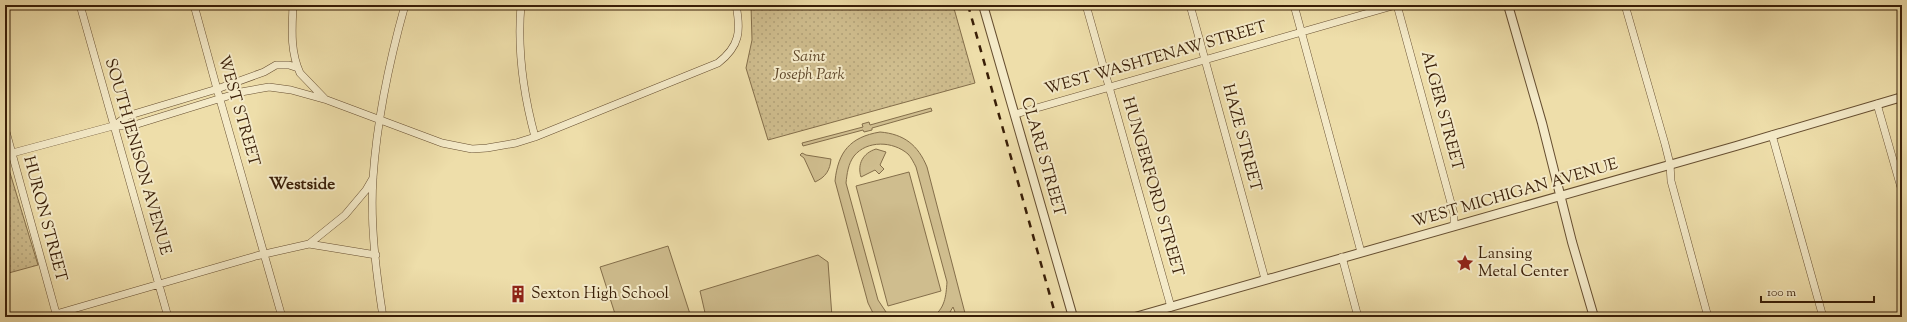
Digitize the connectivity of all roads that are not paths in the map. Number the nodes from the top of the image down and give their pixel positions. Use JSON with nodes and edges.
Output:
{"nodes":[{"id":1,"x":80,"y":5,"type":"edge"},
{"id":2,"x":194,"y":5,"type":"edge"},
{"id":3,"x":293,"y":5,"type":"edge"},
{"id":4,"x":405,"y":5,"type":"edge"},
{"id":5,"x":522,"y":5,"type":"edge"},
{"id":6,"x":736,"y":5,"type":"edge"},
{"id":7,"x":983,"y":5,"type":"edge"},
{"id":8,"x":1086,"y":5,"type":"edge"},
{"id":9,"x":1190,"y":5,"type":"edge"},
{"id":10,"x":1294,"y":5,"type":"edge"},
{"id":11,"x":1397,"y":5,"type":"edge"},
{"id":12,"x":1508,"y":5,"type":"edge"},
{"id":13,"x":1625,"y":5,"type":"edge"},
{"id":14,"x":1302,"y":32,"type":"junction"},
{"id":15,"x":1205,"y":59,"type":"junction"},
{"id":16,"x":298,"y":68,"type":"junction"},
{"id":17,"x":1109,"y":86,"type":"junction"},
{"id":18,"x":216,"y":89,"type":"junction"},
{"id":19,"x":1902,"y":97,"type":"edge"},
{"id":20,"x":219,"y":98,"type":"junction"},
{"id":21,"x":327,"y":100,"type":"junction"},
{"id":22,"x":1877,"y":104,"type":"junction"},
{"id":23,"x":1016,"y":114,"type":"junction"},
{"id":24,"x":379,"y":120,"type":"junction"},
{"id":25,"x":114,"y":126,"type":"junction"},
{"id":26,"x":5,"y":128,"type":"edge"},
{"id":27,"x":1772,"y":135,"type":"junction"},
{"id":28,"x":535,"y":137,"type":"junction"},
{"id":29,"x":8,"y":154,"type":"edge"},
{"id":30,"x":1670,"y":164,"type":"junction"},
{"id":31,"x":373,"y":178,"type":"junction"},
{"id":32,"x":1902,"y":191,"type":"edge"},
{"id":33,"x":1561,"y":196,"type":"junction"},
{"id":34,"x":1454,"y":226,"type":"junction"},
{"id":35,"x":309,"y":244,"type":"junction"},
{"id":36,"x":1361,"y":252,"type":"junction"},
{"id":37,"x":265,"y":254,"type":"junction"},
{"id":38,"x":376,"y":256,"type":"junction"},
{"id":39,"x":1342,"y":257,"type":"junction"},
{"id":40,"x":1265,"y":279,"type":"junction"},
{"id":41,"x":159,"y":284,"type":"junction"},
{"id":42,"x":1171,"y":306,"type":"junction"},
{"id":43,"x":56,"y":315,"type":"edge"},
{"id":44,"x":168,"y":317,"type":"edge"},
{"id":45,"x":282,"y":317,"type":"edge"},
{"id":46,"x":382,"y":317,"type":"edge"},
{"id":47,"x":1073,"y":317,"type":"edge"},
{"id":48,"x":1135,"y":317,"type":"edge"},
{"id":49,"x":1358,"y":317,"type":"edge"},
{"id":50,"x":1594,"y":317,"type":"edge"},
{"id":51,"x":1708,"y":317,"type":"edge"},
{"id":52,"x":1823,"y":317,"type":"edge"}],
"edges":[{"from":1,"to":25,"type":"street","name":"SOUTH JENISON AVENUE"},
{"from":2,"to":18,"type":"street","name":"WEST STREET"},
{"from":3,"to":16,"type":"street"},
{"from":4,"to":24,"type":"street"},
{"from":5,"to":28,"type":"street"},
{"from":6,"to":28,"type":"street"},
{"from":7,"to":23,"type":"street","name":"CLARE STREET"},
{"from":8,"to":17,"type":"street","name":"HUNGERFORD STREET"},
{"from":9,"to":15,"type":"street","name":"HAZE STREET"},
{"from":10,"to":14,"type":"street"},
{"from":11,"to":14,"type":"street","name":"WEST WASHTENAW STREET"},
{"from":11,"to":34,"type":"street","name":"ALGER STREET"},
{"from":12,"to":33,"type":"street"},
{"from":13,"to":30,"type":"street"},
{"from":14,"to":15,"type":"street","name":"WEST WASHTENAW STREET"},
{"from":14,"to":36,"type":"street"},
{"from":15,"to":17,"type":"street","name":"WEST WASHTENAW STREET"},
{"from":15,"to":40,"type":"street","name":"HAZE STREET"},
{"from":16,"to":18,"type":"street"},
{"from":16,"to":21,"type":"street"},
{"from":17,"to":23,"type":"street","name":"WEST WASHTENAW STREET"},
{"from":17,"to":42,"type":"street","name":"HUNGERFORD STREET"},
{"from":18,"to":20,"type":"street","name":"WEST STREET"},
{"from":18,"to":25,"type":"street"},
{"from":19,"to":22,"type":"street","name":"WEST MICHIGAN AVENUE"},
{"from":20,"to":21,"type":"street"},
{"from":20,"to":25,"type":"street"},
{"from":20,"to":37,"type":"street","name":"WEST STREET"},
{"from":21,"to":24,"type":"street"},
{"from":22,"to":27,"type":"street","name":"WEST MICHIGAN AVENUE"},
{"from":22,"to":32,"type":"street"},
{"from":23,"to":47,"type":"street","name":"CLARE STREET"},
{"from":24,"to":28,"type":"street"},
{"from":24,"to":31,"type":"street"},
{"from":25,"to":29,"type":"street"},
{"from":25,"to":41,"type":"street","name":"SOUTH JENISON AVENUE"},
{"from":26,"to":29,"type":"street","name":"HURON STREET"},
{"from":27,"to":30,"type":"street","name":"WEST MICHIGAN AVENUE"},
{"from":27,"to":52,"type":"street"},
{"from":29,"to":43,"type":"street","name":"HURON STREET"},
{"from":30,"to":33,"type":"street","name":"WEST MICHIGAN AVENUE"},
{"from":30,"to":51,"type":"street"},
{"from":31,"to":35,"type":"street"},
{"from":31,"to":38,"type":"street"},
{"from":33,"to":34,"type":"street","name":"WEST MICHIGAN AVENUE"},
{"from":33,"to":50,"type":"street"},
{"from":34,"to":36,"type":"street","name":"WEST MICHIGAN AVENUE"},
{"from":35,"to":37,"type":"street"},
{"from":35,"to":38,"type":"street"},
{"from":36,"to":39,"type":"street","name":"WEST MICHIGAN AVENUE"},
{"from":37,"to":41,"type":"street"},
{"from":37,"to":45,"type":"street","name":"WEST STREET"},
{"from":38,"to":46,"type":"street"},
{"from":39,"to":40,"type":"street","name":"WEST MICHIGAN AVENUE"},
{"from":39,"to":49,"type":"street"},
{"from":40,"to":42,"type":"street","name":"WEST MICHIGAN AVENUE"},
{"from":41,"to":43,"type":"street"},
{"from":41,"to":44,"type":"street","name":"SOUTH JENISON AVENUE"},
{"from":42,"to":48,"type":"street","name":"WEST MICHIGAN AVENUE"}]}
